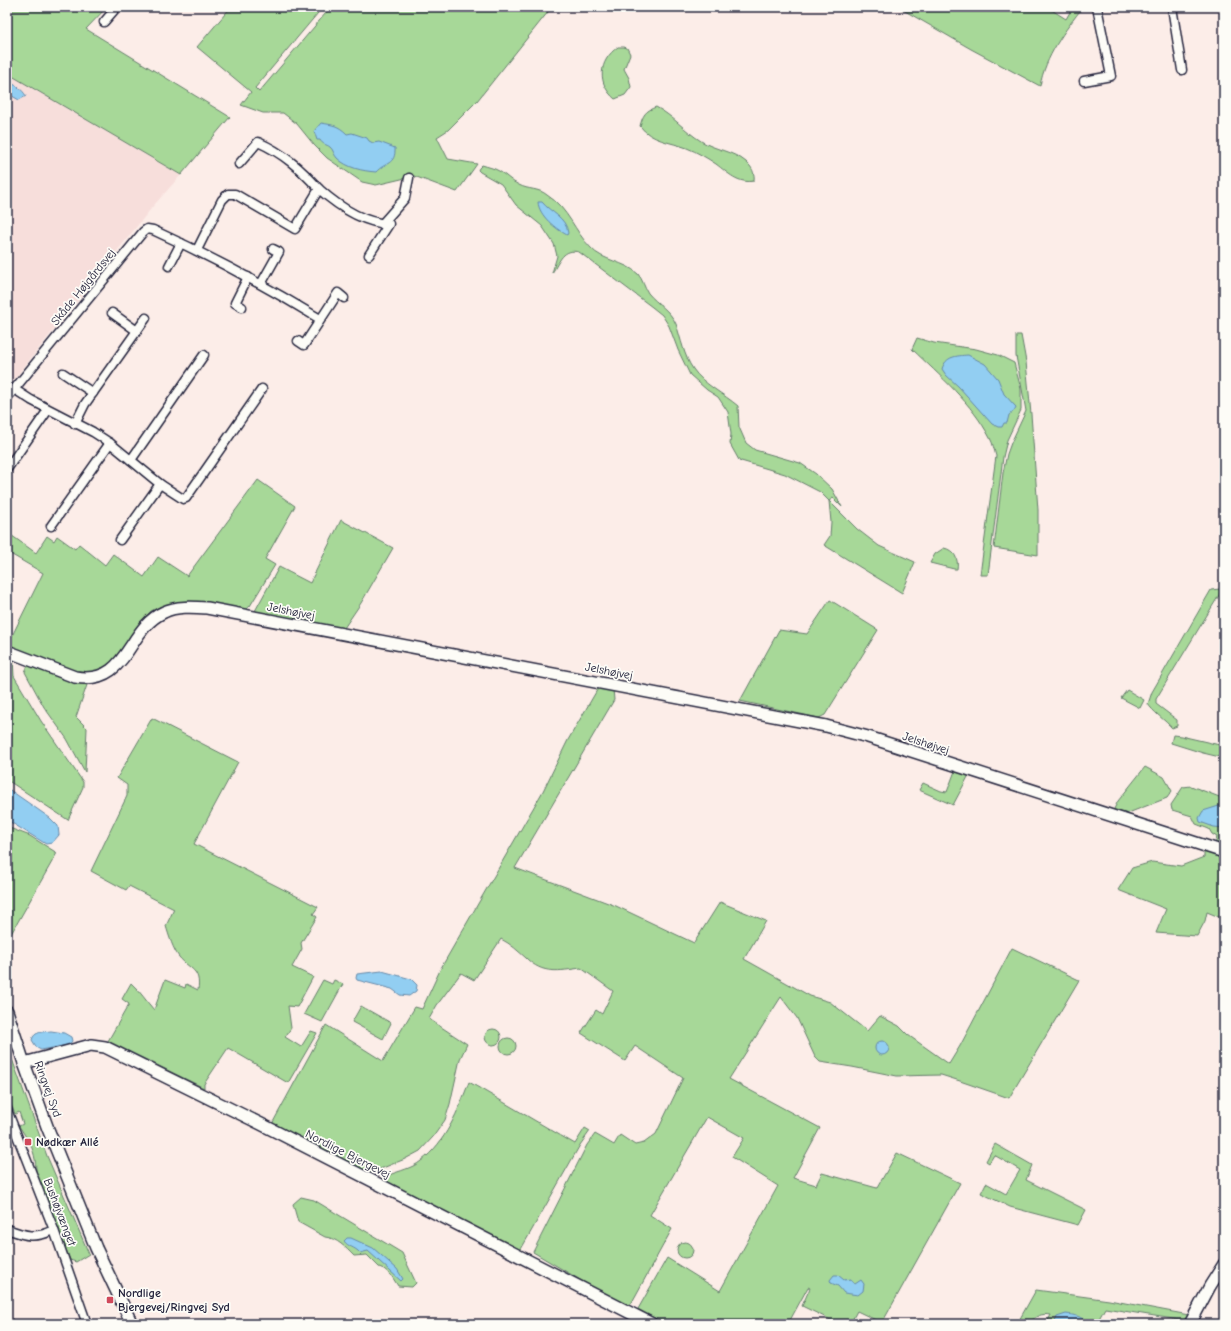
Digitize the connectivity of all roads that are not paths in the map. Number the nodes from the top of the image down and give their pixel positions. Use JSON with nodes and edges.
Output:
{"nodes":[{"id":1,"x":117,"y":7,"type":"edge"},
{"id":2,"x":1097,"y":7,"type":"edge"},
{"id":3,"x":1172,"y":7,"type":"edge"},
{"id":4,"x":104,"y":22,"type":"dead end"},
{"id":5,"x":1182,"y":70,"type":"dead end"},
{"id":6,"x":1084,"y":81,"type":"dead end"},
{"id":7,"x":239,"y":164,"type":"dead end"},
{"id":8,"x":409,"y":178,"type":"dead end"},
{"id":9,"x":319,"y":190,"type":"junction"},
{"id":10,"x":382,"y":224,"type":"junction"},
{"id":11,"x":181,"y":243,"type":"junction"},
{"id":12,"x":273,"y":249,"type":"dead end"},
{"id":13,"x":197,"y":250,"type":"junction"},
{"id":14,"x":369,"y":255,"type":"dead end"},
{"id":15,"x":169,"y":266,"type":"dead end"},
{"id":16,"x":248,"y":277,"type":"junction"},
{"id":17,"x":261,"y":284,"type":"junction"},
{"id":18,"x":344,"y":298,"type":"dead end"},
{"id":19,"x":242,"y":307,"type":"dead end"},
{"id":20,"x":112,"y":313,"type":"dead end"},
{"id":21,"x":146,"y":318,"type":"dead end"},
{"id":22,"x":320,"y":319,"type":"junction"},
{"id":23,"x":137,"y":331,"type":"junction"},
{"id":24,"x":298,"y":341,"type":"dead end"},
{"id":25,"x":204,"y":355,"type":"dead end"},
{"id":26,"x":64,"y":373,"type":"dead end"},
{"id":27,"x":14,"y":389,"type":"junction"},
{"id":28,"x":262,"y":389,"type":"dead end"},
{"id":29,"x":93,"y":394,"type":"junction"},
{"id":30,"x":7,"y":398,"type":"edge"},
{"id":31,"x":48,"y":410,"type":"junction"},
{"id":32,"x":75,"y":424,"type":"junction"},
{"id":33,"x":110,"y":443,"type":"junction"},
{"id":34,"x":131,"y":460,"type":"junction"},
{"id":35,"x":7,"y":469,"type":"edge"},
{"id":36,"x":160,"y":484,"type":"junction"},
{"id":37,"x":51,"y":526,"type":"dead end"},
{"id":38,"x":120,"y":540,"type":"dead end"},
{"id":39,"x":7,"y":651,"type":"edge"},
{"id":40,"x":1224,"y":852,"type":"edge"},
{"id":41,"x":7,"y":1010,"type":"edge"},
{"id":42,"x":24,"y":1063,"type":"junction"},
{"id":43,"x":7,"y":1110,"type":"edge"},
{"id":44,"x":7,"y":1230,"type":"edge"},
{"id":45,"x":54,"y":1230,"type":"junction"},
{"id":46,"x":1224,"y":1264,"type":"edge"},
{"id":47,"x":87,"y":1324,"type":"edge"},
{"id":48,"x":133,"y":1324,"type":"edge"},
{"id":49,"x":652,"y":1324,"type":"edge"},
{"id":50,"x":1190,"y":1324,"type":"edge"}],
"edges":[{"from":1,"to":4,"type":"street"},
{"from":2,"to":6,"type":"street"},
{"from":3,"to":5,"type":"street"},
{"from":7,"to":9,"type":"street"},
{"from":8,"to":10,"type":"street"},
{"from":9,"to":10,"type":"street"},
{"from":9,"to":13,"type":"street"},
{"from":10,"to":14,"type":"street"},
{"from":11,"to":13,"type":"street","name":"Skåde Højgårdsvej"},
{"from":11,"to":15,"type":"street"},
{"from":11,"to":27,"type":"street","name":"Skåde Højgårdsvej"},
{"from":12,"to":17,"type":"street"},
{"from":13,"to":16,"type":"street","name":"Skåde Højgårdsvej"},
{"from":16,"to":17,"type":"street","name":"Skåde Højgårdsvej"},
{"from":16,"to":19,"type":"street"},
{"from":17,"to":22,"type":"street","name":"Skåde Højgårdsvej"},
{"from":18,"to":22,"type":"street"},
{"from":20,"to":23,"type":"street"},
{"from":21,"to":23,"type":"street"},
{"from":22,"to":24,"type":"street"},
{"from":23,"to":29,"type":"street"},
{"from":25,"to":34,"type":"street"},
{"from":26,"to":29,"type":"street"},
{"from":27,"to":30,"type":"street","name":"Skåde Højgårdsvej"},
{"from":27,"to":31,"type":"street"},
{"from":28,"to":36,"type":"street"},
{"from":29,"to":32,"type":"street"},
{"from":31,"to":32,"type":"street"},
{"from":31,"to":35,"type":"street"},
{"from":32,"to":33,"type":"street"},
{"from":33,"to":34,"type":"street"},
{"from":33,"to":37,"type":"street"},
{"from":34,"to":36,"type":"street"},
{"from":36,"to":38,"type":"street"},
{"from":39,"to":40,"type":"street","name":"Jelshøjvej"},
{"from":41,"to":42,"type":"street","name":"Ringvej Syd"},
{"from":42,"to":48,"type":"street","name":"Ringvej Syd"},
{"from":42,"to":49,"type":"street","name":"Nordlige Bjergevej"},
{"from":43,"to":45,"type":"street","name":"Bushøjvænget"},
{"from":44,"to":45,"type":"street"},
{"from":45,"to":47,"type":"street","name":"Bushøjvænget"},
{"from":46,"to":50,"type":"street"}]}
